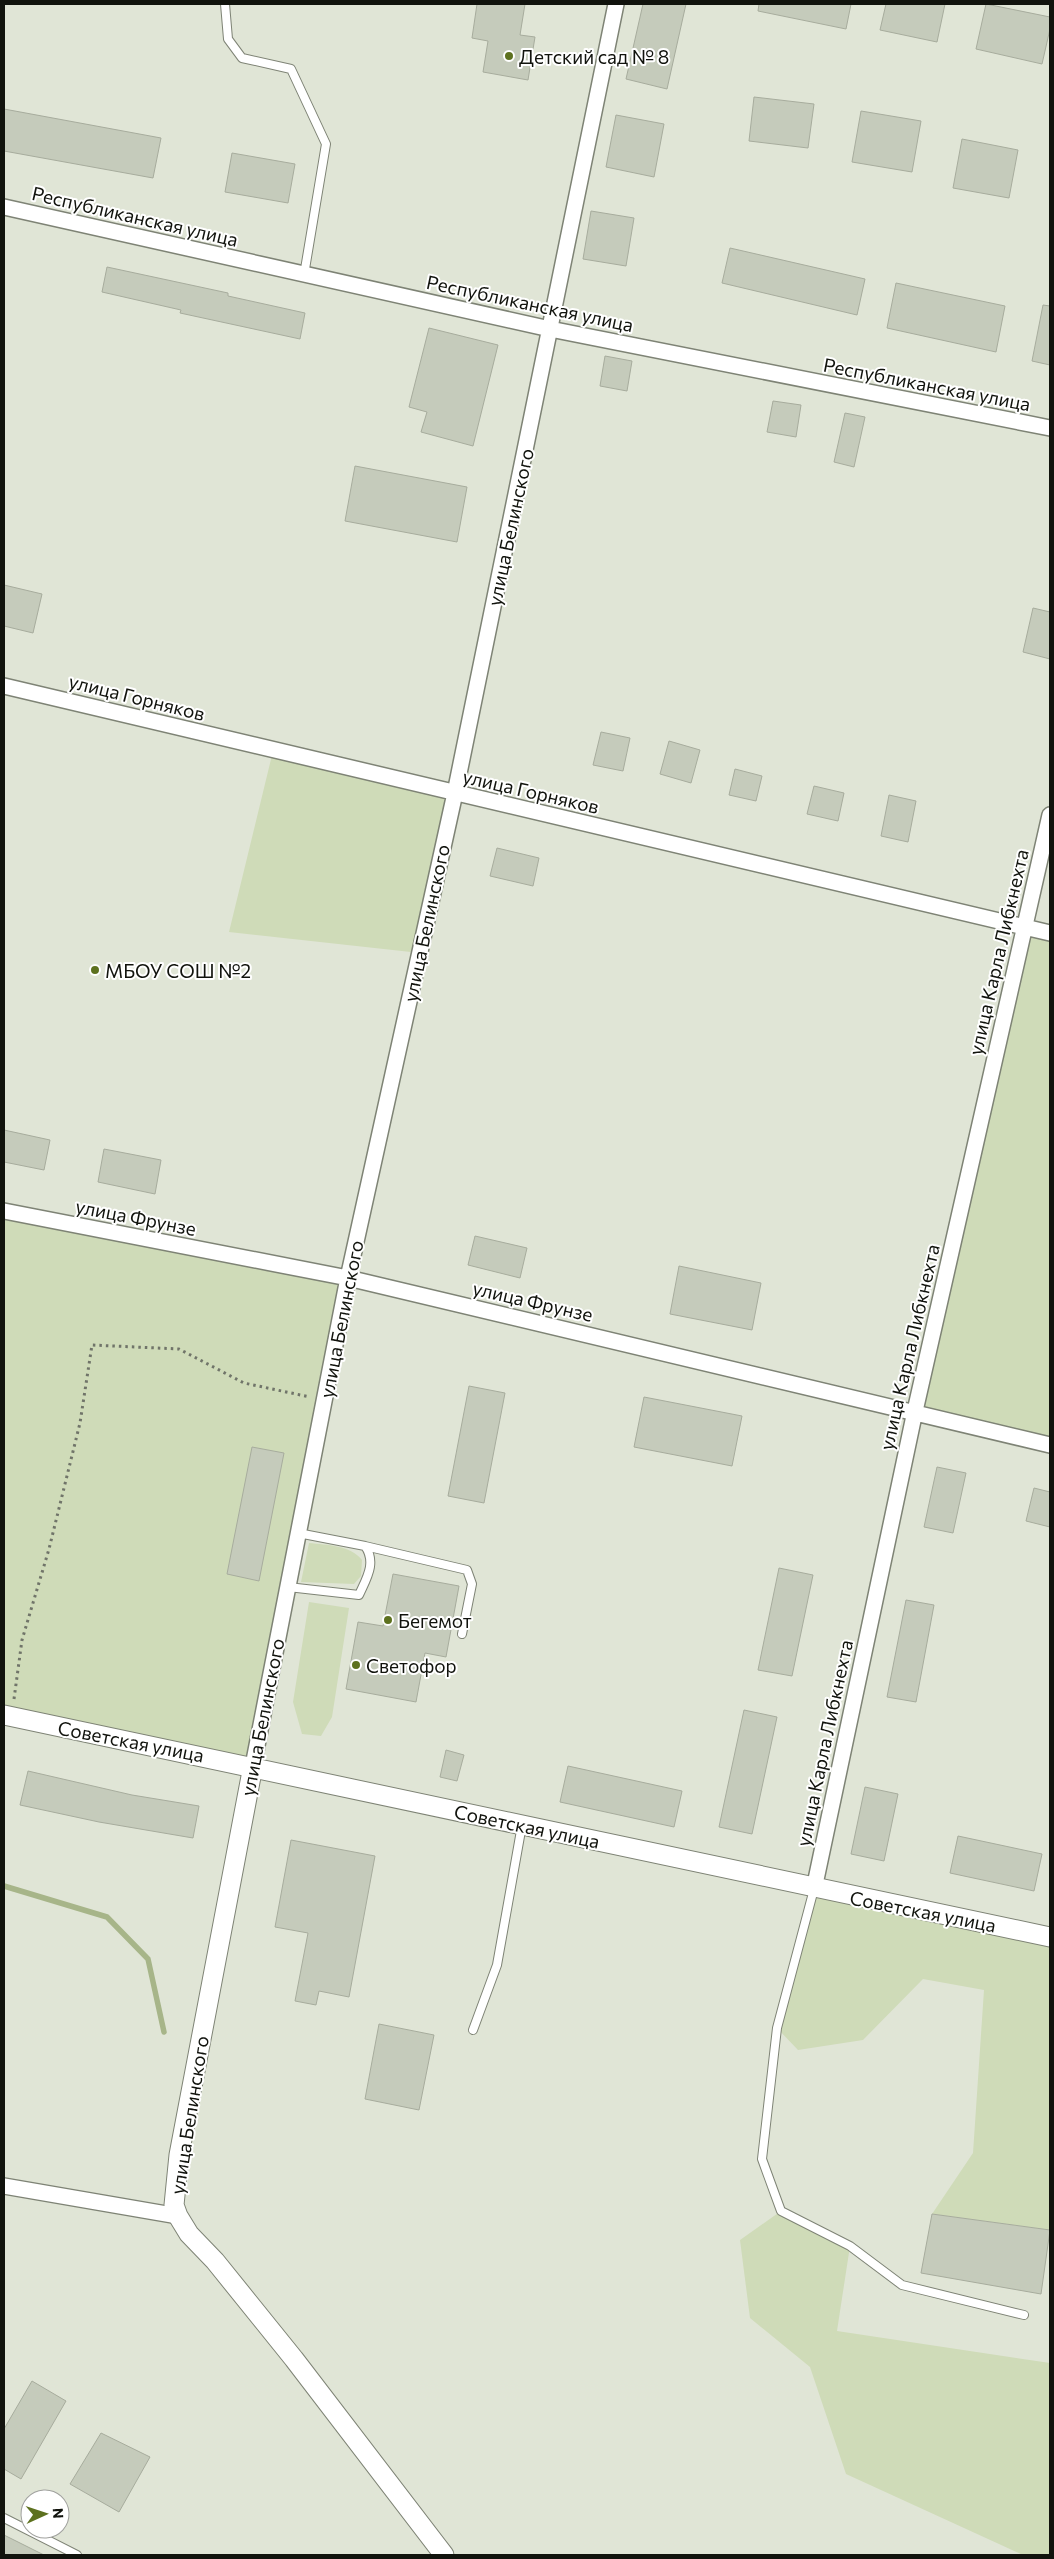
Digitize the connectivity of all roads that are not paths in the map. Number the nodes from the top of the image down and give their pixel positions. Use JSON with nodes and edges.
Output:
{"nodes":[{"id":1,"x":225,"y":4,"type":"edge"},
{"id":2,"x":616,"y":4,"type":"edge"},
{"id":3,"x":4,"y":208,"type":"edge"},
{"id":4,"x":304,"y":275,"type":"junction"},
{"id":5,"x":550,"y":329,"type":"junction"},
{"id":6,"x":1050,"y":428,"type":"edge"},
{"id":7,"x":4,"y":686,"type":"edge"},
{"id":8,"x":455,"y":793,"type":"junction"},
{"id":9,"x":1050,"y":815,"type":"edge"},
{"id":10,"x":1024,"y":927,"type":"junction"},
{"id":11,"x":1050,"y":933,"type":"edge"},
{"id":12,"x":4,"y":1211,"type":"edge"},
{"id":13,"x":348,"y":1278,"type":"junction"},
{"id":14,"x":915,"y":1411,"type":"junction"},
{"id":15,"x":1050,"y":1445,"type":"edge"},
{"id":16,"x":298,"y":1533,"type":"junction"},
{"id":17,"x":366,"y":1546,"type":"junction"},
{"id":18,"x":288,"y":1587,"type":"junction"},
{"id":19,"x":462,"y":1634,"type":"dead end"},
{"id":20,"x":8,"y":1716,"type":"edge"},
{"id":21,"x":252,"y":1766,"type":"junction"},
{"id":22,"x":522,"y":1825,"type":"junction"},
{"id":23,"x":814,"y":1888,"type":"junction"},
{"id":24,"x":1050,"y":1937,"type":"edge"},
{"id":25,"x":473,"y":2030,"type":"dead end"},
{"id":26,"x":4,"y":2186,"type":"edge"},
{"id":27,"x":178,"y":2216,"type":"junction"},
{"id":28,"x":1024,"y":2315,"type":"dead end"},
{"id":29,"x":4,"y":2518,"type":"edge"},
{"id":30,"x":77,"y":2555,"type":"edge"},
{"id":31,"x":444,"y":2555,"type":"edge"}],
"edges":[{"from":1,"to":4,"type":"lane"},
{"from":2,"to":5,"type":"street","name":"улица Белинского"},
{"from":3,"to":4,"type":"street","name":"Республиканская улица"},
{"from":4,"to":5,"type":"street","name":"Республиканская улица"},
{"from":5,"to":6,"type":"street","name":"Республиканская улица"},
{"from":5,"to":8,"type":"street","name":"улица Белинского"},
{"from":7,"to":8,"type":"street","name":"улица Горняков"},
{"from":8,"to":10,"type":"street","name":"улица Горняков"},
{"from":8,"to":13,"type":"street","name":"улица Белинского"},
{"from":9,"to":10,"type":"street","name":"улица Карла Либкнехта"},
{"from":10,"to":11,"type":"street","name":"улица Горняков"},
{"from":10,"to":14,"type":"street","name":"улица Карла Либкнехта"},
{"from":12,"to":13,"type":"street","name":"улица Фрунзе"},
{"from":13,"to":14,"type":"street","name":"улица Фрунзе"},
{"from":13,"to":16,"type":"street","name":"улица Белинского"},
{"from":14,"to":15,"type":"street","name":"улица Фрунзе"},
{"from":14,"to":23,"type":"street","name":"улица Карла Либкнехта"},
{"from":16,"to":17,"type":"lane"},
{"from":16,"to":18,"type":"street","name":"улица Белинского"},
{"from":17,"to":18,"type":"lane"},
{"from":17,"to":19,"type":"lane"},
{"from":18,"to":21,"type":"street","name":"улица Белинского"},
{"from":20,"to":21,"type":"street","name":"Советская улица"},
{"from":21,"to":22,"type":"street","name":"Советская улица"},
{"from":21,"to":27,"type":"street","name":"улица Белинского"},
{"from":22,"to":23,"type":"street","name":"Советская улица"},
{"from":22,"to":25,"type":"lane"},
{"from":23,"to":24,"type":"street","name":"Советская улица"},
{"from":23,"to":28,"type":"lane"},
{"from":26,"to":27,"type":"street"},
{"from":27,"to":31,"type":"street","name":"улица Белинского"},
{"from":29,"to":30,"type":"lane"}]}
